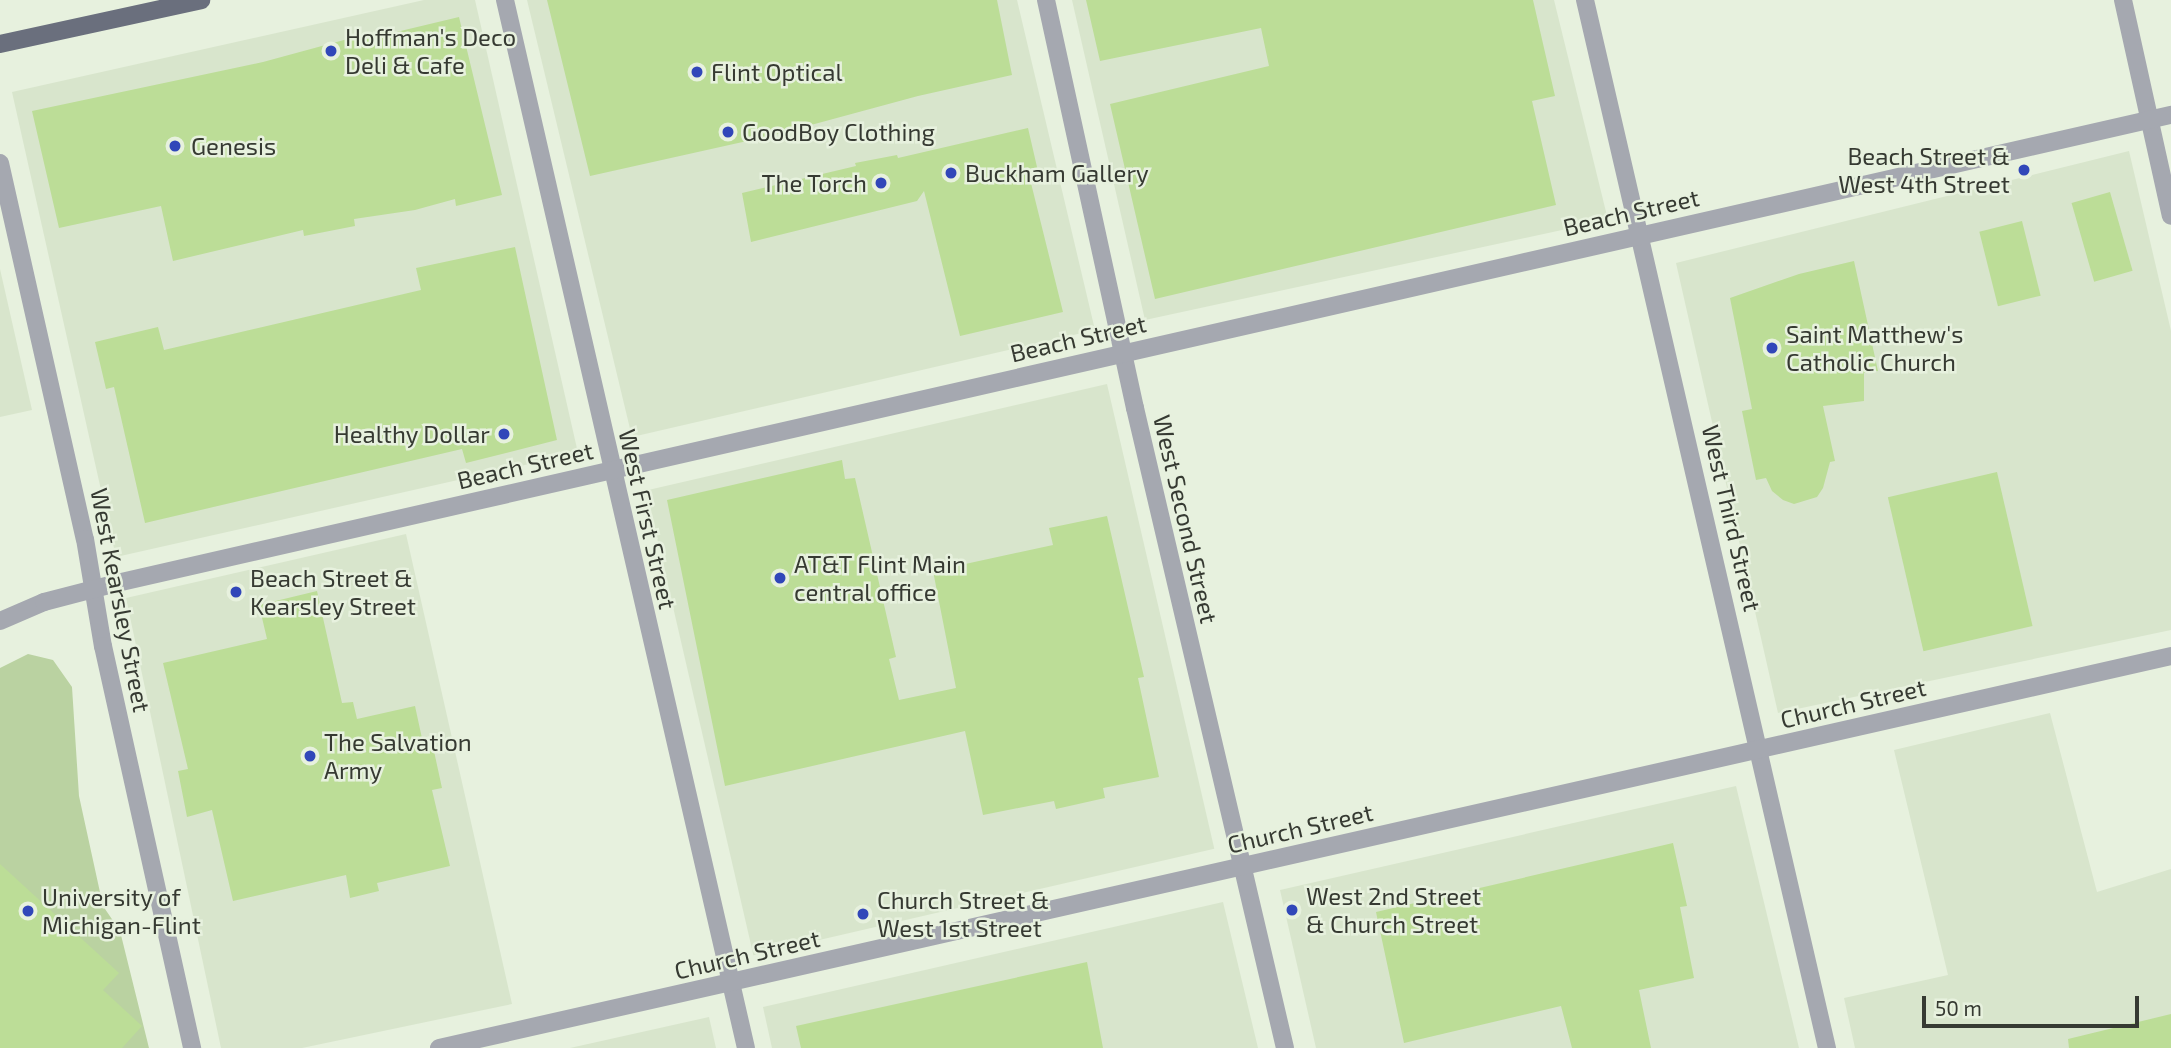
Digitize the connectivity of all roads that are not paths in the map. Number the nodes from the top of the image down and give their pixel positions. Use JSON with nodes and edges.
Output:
{"nodes":[{"id":1,"x":201,"y":0,"type":"edge"},
{"id":2,"x":505,"y":0,"type":"edge"},
{"id":3,"x":1046,"y":0,"type":"edge"},
{"id":4,"x":1585,"y":0,"type":"edge"},
{"id":5,"x":2123,"y":0,"type":"edge"},
{"id":6,"x":0,"y":44,"type":"edge"},
{"id":7,"x":2171,"y":115,"type":"edge"},
{"id":8,"x":2150,"y":120,"type":"junction"},
{"id":9,"x":0,"y":163,"type":"edge"},
{"id":10,"x":2171,"y":216,"type":"edge"},
{"id":11,"x":1641,"y":235,"type":"junction"},
{"id":12,"x":1123,"y":353,"type":"junction"},
{"id":13,"x":612,"y":470,"type":"junction"},
{"id":14,"x":93,"y":589,"type":"junction"},
{"id":15,"x":0,"y":621,"type":"edge"},
{"id":16,"x":2171,"y":656,"type":"edge"},
{"id":17,"x":1759,"y":750,"type":"junction"},
{"id":18,"x":1242,"y":866,"type":"junction"},
{"id":19,"x":731,"y":983,"type":"junction"},
{"id":20,"x":192,"y":1048,"type":"edge"},
{"id":21,"x":439,"y":1048,"type":"edge"},
{"id":22,"x":746,"y":1048,"type":"edge"},
{"id":23,"x":1285,"y":1048,"type":"edge"},
{"id":24,"x":1827,"y":1048,"type":"edge"}],
"edges":[{"from":1,"to":6,"type":"main road"},
{"from":2,"to":13,"type":"street","name":"West First Street"},
{"from":3,"to":12,"type":"street","name":"West Second Street"},
{"from":4,"to":11,"type":"street","name":"West Third Street"},
{"from":5,"to":8,"type":"street"},
{"from":7,"to":8,"type":"street","name":"Beach Street"},
{"from":8,"to":10,"type":"street"},
{"from":8,"to":11,"type":"street","name":"Beach Street"},
{"from":9,"to":14,"type":"street","name":"West Kearsley Street"},
{"from":11,"to":12,"type":"street","name":"Beach Street"},
{"from":11,"to":17,"type":"street","name":"West Third Street"},
{"from":12,"to":13,"type":"street","name":"Beach Street"},
{"from":12,"to":18,"type":"street","name":"West Second Street"},
{"from":13,"to":14,"type":"street","name":"Beach Street"},
{"from":13,"to":19,"type":"street","name":"West First Street"},
{"from":14,"to":15,"type":"street","name":"Beach Street"},
{"from":14,"to":20,"type":"street","name":"West Kearsley Street"},
{"from":16,"to":17,"type":"street","name":"Church Street"},
{"from":17,"to":18,"type":"street","name":"Church Street"},
{"from":17,"to":24,"type":"street","name":"West Third Street"},
{"from":18,"to":19,"type":"street","name":"Church Street"},
{"from":18,"to":23,"type":"street","name":"West Second Street"},
{"from":19,"to":21,"type":"street","name":"Church Street"},
{"from":19,"to":22,"type":"street","name":"West First Street"}]}
